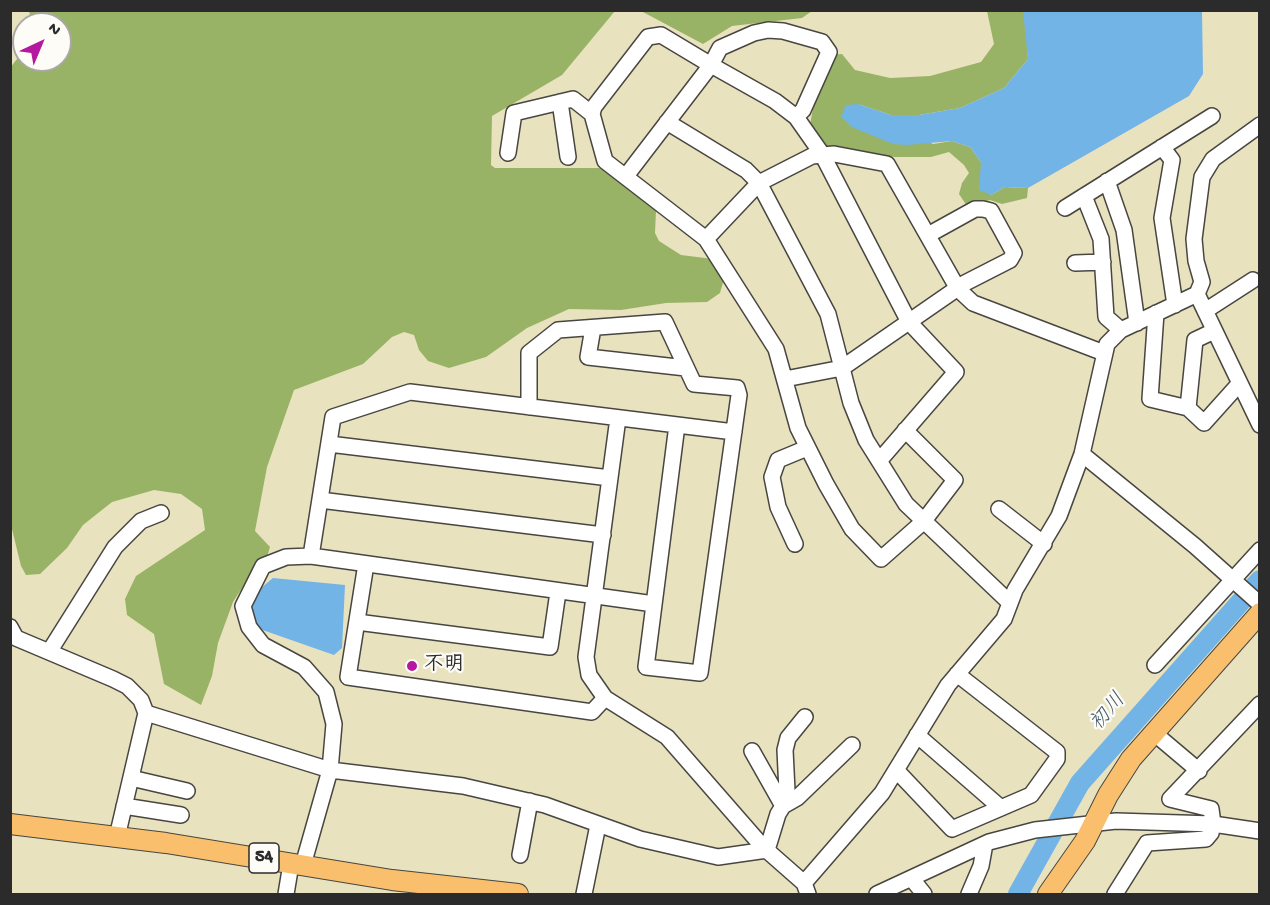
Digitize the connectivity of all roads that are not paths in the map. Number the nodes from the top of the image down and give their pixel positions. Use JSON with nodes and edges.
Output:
{"nodes":[{"id":1,"x":711,"y":65,"type":"junction"},
{"id":2,"x":560,"y":102,"type":"junction"},
{"id":3,"x":592,"y":114,"type":"junction"},
{"id":4,"x":1212,"y":116,"type":"dead end"},
{"id":5,"x":796,"y":117,"type":"junction"},
{"id":6,"x":667,"y":122,"type":"junction"},
{"id":7,"x":1260,"y":125,"type":"edge"},
{"id":8,"x":1162,"y":147,"type":"junction"},
{"id":9,"x":508,"y":153,"type":"dead end"},
{"id":10,"x":822,"y":154,"type":"junction"},
{"id":11,"x":568,"y":157,"type":"dead end"},
{"id":12,"x":626,"y":176,"type":"junction"},
{"id":13,"x":1107,"y":181,"type":"junction"},
{"id":14,"x":759,"y":183,"type":"junction"},
{"id":15,"x":1084,"y":195,"type":"junction"},
{"id":16,"x":1065,"y":208,"type":"dead end"},
{"id":17,"x":928,"y":235,"type":"junction"},
{"id":18,"x":706,"y":239,"type":"junction"},
{"id":19,"x":1103,"y":262,"type":"junction"},
{"id":20,"x":1075,"y":263,"type":"dead end"},
{"id":21,"x":1253,"y":280,"type":"dead end"},
{"id":22,"x":958,"y":289,"type":"junction"},
{"id":23,"x":1197,"y":294,"type":"junction"},
{"id":24,"x":1175,"y":305,"type":"junction"},
{"id":25,"x":1205,"y":311,"type":"junction"},
{"id":26,"x":1156,"y":314,"type":"junction"},
{"id":27,"x":909,"y":322,"type":"junction"},
{"id":28,"x":1137,"y":323,"type":"junction"},
{"id":29,"x":593,"y":328,"type":"junction"},
{"id":30,"x":1121,"y":330,"type":"junction"},
{"id":31,"x":1214,"y":331,"type":"junction"},
{"id":32,"x":1104,"y":353,"type":"junction"},
{"id":33,"x":686,"y":368,"type":"junction"},
{"id":34,"x":842,"y":368,"type":"junction"},
{"id":35,"x":785,"y":379,"type":"junction"},
{"id":36,"x":1239,"y":384,"type":"junction"},
{"id":37,"x":529,"y":407,"type":"junction"},
{"id":38,"x":1188,"y":408,"type":"junction"},
{"id":39,"x":618,"y":418,"type":"junction"},
{"id":40,"x":677,"y":425,"type":"junction"},
{"id":41,"x":1260,"y":425,"type":"edge"},
{"id":42,"x":905,"y":430,"type":"junction"},
{"id":43,"x":734,"y":432,"type":"junction"},
{"id":44,"x":329,"y":444,"type":"junction"},
{"id":45,"x":807,"y":448,"type":"junction"},
{"id":46,"x":1082,"y":454,"type":"junction"},
{"id":47,"x":879,"y":461,"type":"junction"},
{"id":48,"x":610,"y":478,"type":"junction"},
{"id":49,"x":320,"y":500,"type":"junction"},
{"id":50,"x":999,"y":509,"type":"dead end"},
{"id":51,"x":161,"y":513,"type":"dead end"},
{"id":52,"x":923,"y":522,"type":"junction"},
{"id":53,"x":603,"y":536,"type":"junction"},
{"id":54,"x":795,"y":544,"type":"dead end"},
{"id":55,"x":1044,"y":544,"type":"junction"},
{"id":56,"x":1260,"y":550,"type":"edge"},
{"id":57,"x":311,"y":556,"type":"junction"},
{"id":58,"x":366,"y":564,"type":"junction"},
{"id":59,"x":1235,"y":580,"type":"junction"},
{"id":60,"x":558,"y":592,"type":"junction"},
{"id":61,"x":594,"y":597,"type":"junction"},
{"id":62,"x":1009,"y":602,"type":"junction"},
{"id":63,"x":1259,"y":603,"type":"edge"},
{"id":64,"x":654,"y":604,"type":"junction"},
{"id":65,"x":1260,"y":613,"type":"edge"},
{"id":66,"x":357,"y":622,"type":"junction"},
{"id":67,"x":10,"y":627,"type":"edge"},
{"id":68,"x":49,"y":652,"type":"junction"},
{"id":69,"x":1155,"y":665,"type":"dead end"},
{"id":70,"x":957,"y":674,"type":"junction"},
{"id":71,"x":605,"y":698,"type":"junction"},
{"id":72,"x":1260,"y":704,"type":"edge"},
{"id":73,"x":146,"y":713,"type":"junction"},
{"id":74,"x":805,"y":717,"type":"dead end"},
{"id":75,"x":1154,"y":733,"type":"junction"},
{"id":76,"x":917,"y":735,"type":"junction"},
{"id":77,"x":852,"y":745,"type":"dead end"},
{"id":78,"x":752,"y":751,"type":"dead end"},
{"id":79,"x":330,"y":770,"type":"junction"},
{"id":80,"x":897,"y":771,"type":"junction"},
{"id":81,"x":1199,"y":771,"type":"junction"},
{"id":82,"x":131,"y":778,"type":"junction"},
{"id":83,"x":187,"y":791,"type":"dead end"},
{"id":84,"x":530,"y":801,"type":"junction"},
{"id":85,"x":124,"y":806,"type":"junction"},
{"id":86,"x":783,"y":806,"type":"junction"},
{"id":87,"x":1001,"y":808,"type":"junction"},
{"id":88,"x":181,"y":816,"type":"dead end"},
{"id":89,"x":10,"y":824,"type":"edge"},
{"id":90,"x":1087,"y":824,"type":"junction"},
{"id":91,"x":1213,"y":824,"type":"junction"},
{"id":92,"x":598,"y":825,"type":"junction"},
{"id":93,"x":1260,"y":831,"type":"edge"},
{"id":94,"x":117,"y":837,"type":"junction"},
{"id":95,"x":987,"y":843,"type":"junction"},
{"id":96,"x":767,"y":850,"type":"junction"},
{"id":97,"x":520,"y":855,"type":"dead end"},
{"id":98,"x":297,"y":865,"type":"junction"},
{"id":99,"x":912,"y":879,"type":"junction"},
{"id":100,"x":391,"y":887,"type":"edge"},
{"id":101,"x":806,"y":888,"type":"edge"},
{"id":102,"x":286,"y":894,"type":"edge"},
{"id":103,"x":518,"y":894,"type":"edge"},
{"id":104,"x":584,"y":894,"type":"edge"},
{"id":105,"x":877,"y":894,"type":"edge"},
{"id":106,"x":924,"y":894,"type":"edge"},
{"id":107,"x":969,"y":894,"type":"edge"},
{"id":108,"x":1048,"y":894,"type":"edge"},
{"id":109,"x":1115,"y":894,"type":"edge"}],
"edges":[{"from":1,"to":3,"type":"street"},
{"from":1,"to":5,"type":"street"},
{"from":1,"to":5,"type":"street"},
{"from":1,"to":6,"type":"street"},
{"from":2,"to":3,"type":"street"},
{"from":2,"to":9,"type":"street"},
{"from":2,"to":11,"type":"street"},
{"from":3,"to":12,"type":"street"},
{"from":4,"to":8,"type":"street"},
{"from":5,"to":10,"type":"street"},
{"from":6,"to":12,"type":"street"},
{"from":6,"to":14,"type":"street"},
{"from":7,"to":23,"type":"street"},
{"from":8,"to":13,"type":"street"},
{"from":8,"to":24,"type":"street"},
{"from":10,"to":14,"type":"street"},
{"from":10,"to":17,"type":"street"},
{"from":10,"to":27,"type":"street"},
{"from":12,"to":18,"type":"street"},
{"from":13,"to":15,"type":"street"},
{"from":13,"to":28,"type":"street"},
{"from":14,"to":18,"type":"street"},
{"from":14,"to":34,"type":"street"},
{"from":15,"to":16,"type":"street"},
{"from":15,"to":19,"type":"street"},
{"from":17,"to":22,"type":"street"},
{"from":17,"to":22,"type":"street"},
{"from":18,"to":35,"type":"street"},
{"from":19,"to":20,"type":"street"},
{"from":19,"to":30,"type":"street"},
{"from":21,"to":25,"type":"street"},
{"from":22,"to":27,"type":"street"},
{"from":22,"to":32,"type":"street"},
{"from":23,"to":24,"type":"street"},
{"from":23,"to":25,"type":"street"},
{"from":24,"to":26,"type":"street"},
{"from":25,"to":31,"type":"street"},
{"from":26,"to":28,"type":"street"},
{"from":26,"to":38,"type":"street"},
{"from":27,"to":34,"type":"street"},
{"from":27,"to":42,"type":"street"},
{"from":28,"to":30,"type":"street"},
{"from":29,"to":33,"type":"street"},
{"from":29,"to":33,"type":"street"},
{"from":29,"to":37,"type":"street"},
{"from":30,"to":32,"type":"street"},
{"from":31,"to":36,"type":"street"},
{"from":31,"to":38,"type":"street"},
{"from":32,"to":46,"type":"street"},
{"from":33,"to":43,"type":"street"},
{"from":34,"to":35,"type":"street"},
{"from":34,"to":47,"type":"street"},
{"from":35,"to":45,"type":"street"},
{"from":36,"to":38,"type":"street"},
{"from":36,"to":41,"type":"street"},
{"from":37,"to":39,"type":"street"},
{"from":37,"to":44,"type":"street"},
{"from":39,"to":40,"type":"street"},
{"from":39,"to":48,"type":"street"},
{"from":40,"to":43,"type":"street"},
{"from":40,"to":64,"type":"street"},
{"from":42,"to":47,"type":"street"},
{"from":42,"to":52,"type":"street"},
{"from":43,"to":64,"type":"street"},
{"from":44,"to":48,"type":"street"},
{"from":44,"to":49,"type":"street"},
{"from":45,"to":52,"type":"street"},
{"from":45,"to":54,"type":"street"},
{"from":46,"to":55,"type":"street"},
{"from":46,"to":59,"type":"street"},
{"from":47,"to":52,"type":"street"},
{"from":48,"to":53,"type":"street"},
{"from":49,"to":53,"type":"street"},
{"from":49,"to":57,"type":"street"},
{"from":50,"to":55,"type":"street"},
{"from":51,"to":68,"type":"street"},
{"from":52,"to":62,"type":"street"},
{"from":53,"to":61,"type":"street"},
{"from":55,"to":62,"type":"street"},
{"from":56,"to":59,"type":"street"},
{"from":57,"to":58,"type":"street"},
{"from":57,"to":79,"type":"street"},
{"from":58,"to":60,"type":"street"},
{"from":58,"to":66,"type":"street"},
{"from":59,"to":63,"type":"street"},
{"from":59,"to":69,"type":"street"},
{"from":60,"to":61,"type":"street"},
{"from":60,"to":66,"type":"street"},
{"from":61,"to":64,"type":"street"},
{"from":61,"to":71,"type":"street"},
{"from":62,"to":70,"type":"street"},
{"from":65,"to":75,"type":"main road"},
{"from":66,"to":71,"type":"street"},
{"from":67,"to":68,"type":"street"},
{"from":68,"to":73,"type":"street"},
{"from":70,"to":76,"type":"street"},
{"from":70,"to":87,"type":"street"},
{"from":71,"to":96,"type":"street"},
{"from":72,"to":81,"type":"street"},
{"from":73,"to":79,"type":"street"},
{"from":73,"to":82,"type":"street"},
{"from":74,"to":86,"type":"street"},
{"from":75,"to":81,"type":"street"},
{"from":75,"to":90,"type":"main road"},
{"from":76,"to":80,"type":"street"},
{"from":76,"to":87,"type":"street"},
{"from":77,"to":86,"type":"street"},
{"from":78,"to":86,"type":"street"},
{"from":79,"to":84,"type":"street"},
{"from":79,"to":98,"type":"street"},
{"from":80,"to":87,"type":"street"},
{"from":80,"to":101,"type":"street"},
{"from":81,"to":91,"type":"street"},
{"from":82,"to":83,"type":"street"},
{"from":82,"to":85,"type":"street"},
{"from":84,"to":92,"type":"street"},
{"from":84,"to":97,"type":"street"},
{"from":85,"to":88,"type":"street"},
{"from":85,"to":94,"type":"street"},
{"from":86,"to":96,"type":"street"},
{"from":89,"to":94,"type":"main road","number":"54"},
{"from":90,"to":91,"type":"street"},
{"from":90,"to":95,"type":"street"},
{"from":90,"to":108,"type":"main road"},
{"from":91,"to":93,"type":"street"},
{"from":91,"to":109,"type":"street"},
{"from":92,"to":96,"type":"street"},
{"from":92,"to":104,"type":"street"},
{"from":94,"to":98,"type":"main road","number":"54"},
{"from":95,"to":99,"type":"street"},
{"from":95,"to":107,"type":"street"},
{"from":96,"to":101,"type":"street"},
{"from":98,"to":100,"type":"main road","number":"54"},
{"from":98,"to":102,"type":"street"},
{"from":99,"to":105,"type":"street"},
{"from":99,"to":106,"type":"street"},
{"from":100,"to":103,"type":"main road","number":"54"}]}
